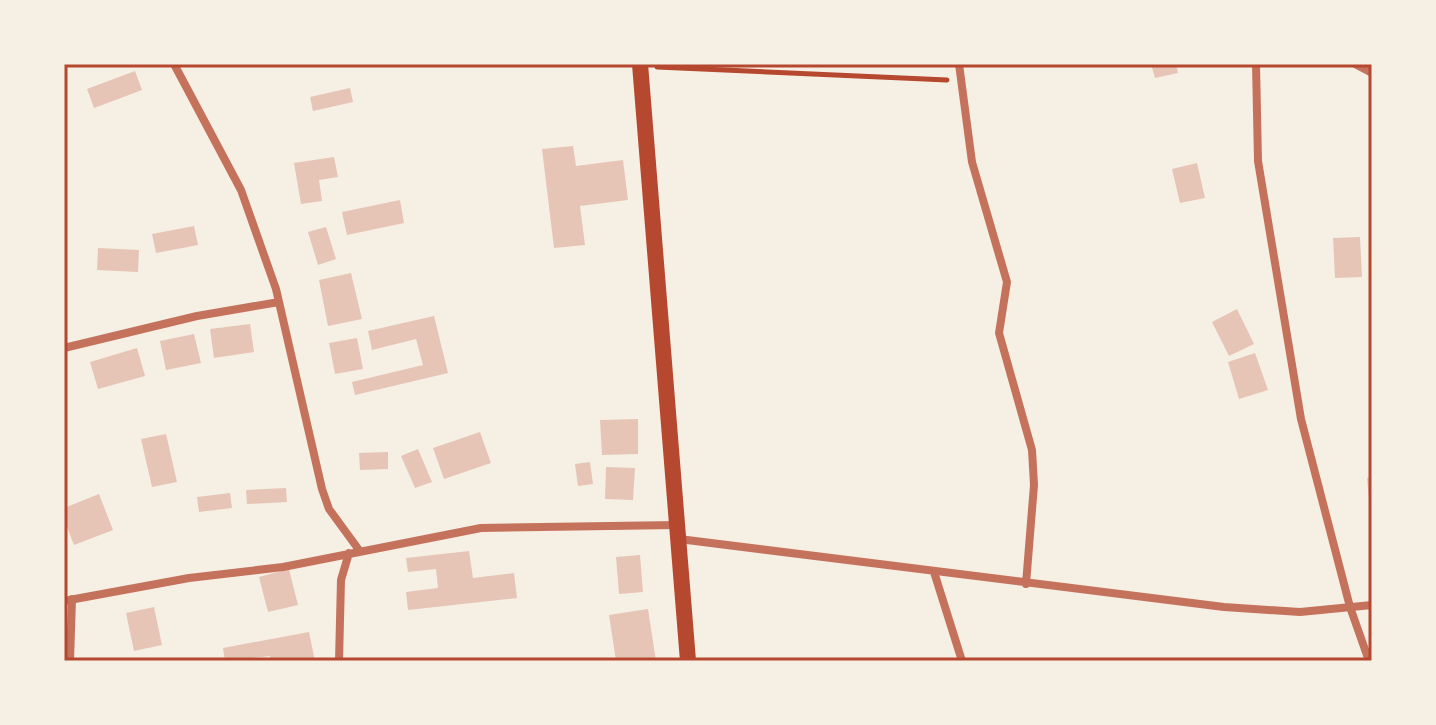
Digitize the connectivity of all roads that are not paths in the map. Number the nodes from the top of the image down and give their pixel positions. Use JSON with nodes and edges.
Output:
{"nodes":[{"id":1,"x":174,"y":64,"type":"edge"},
{"id":2,"x":959,"y":64,"type":"edge"},
{"id":3,"x":1256,"y":64,"type":"edge"},
{"id":4,"x":1355,"y":64,"type":"edge"},
{"id":5,"x":640,"y":65,"type":"edge"},
{"id":6,"x":1372,"y":73,"type":"edge"},
{"id":7,"x":279,"y":302,"type":"junction"},
{"id":8,"x":64,"y":348,"type":"edge"},
{"id":9,"x":679,"y":532,"type":"junction"},
{"id":10,"x":359,"y":550,"type":"junction"},
{"id":11,"x":349,"y":553,"type":"junction"},
{"id":12,"x":934,"y":572,"type":"junction"},
{"id":13,"x":1026,"y":584,"type":"junction"},
{"id":14,"x":68,"y":600,"type":"edge"},
{"id":15,"x":1372,"y":605,"type":"edge"},
{"id":16,"x":1350,"y":607,"type":"junction"},
{"id":17,"x":70,"y":661,"type":"edge"},
{"id":18,"x":339,"y":661,"type":"edge"},
{"id":19,"x":688,"y":661,"type":"edge"},
{"id":20,"x":962,"y":661,"type":"edge"},
{"id":21,"x":1369,"y":661,"type":"edge"}],
"edges":[{"from":1,"to":7,"type":"street"},
{"from":2,"to":13,"type":"street"},
{"from":3,"to":16,"type":"street"},
{"from":4,"to":6,"type":"street"},
{"from":5,"to":9,"type":"main road"},
{"from":7,"to":8,"type":"street"},
{"from":7,"to":10,"type":"street"},
{"from":9,"to":10,"type":"street"},
{"from":9,"to":12,"type":"street"},
{"from":9,"to":19,"type":"main road"},
{"from":10,"to":11,"type":"street"},
{"from":11,"to":14,"type":"street"},
{"from":11,"to":18,"type":"street"},
{"from":12,"to":13,"type":"street"},
{"from":12,"to":20,"type":"street"},
{"from":13,"to":16,"type":"street"},
{"from":14,"to":17,"type":"street"},
{"from":15,"to":16,"type":"street"},
{"from":16,"to":21,"type":"street"}]}
